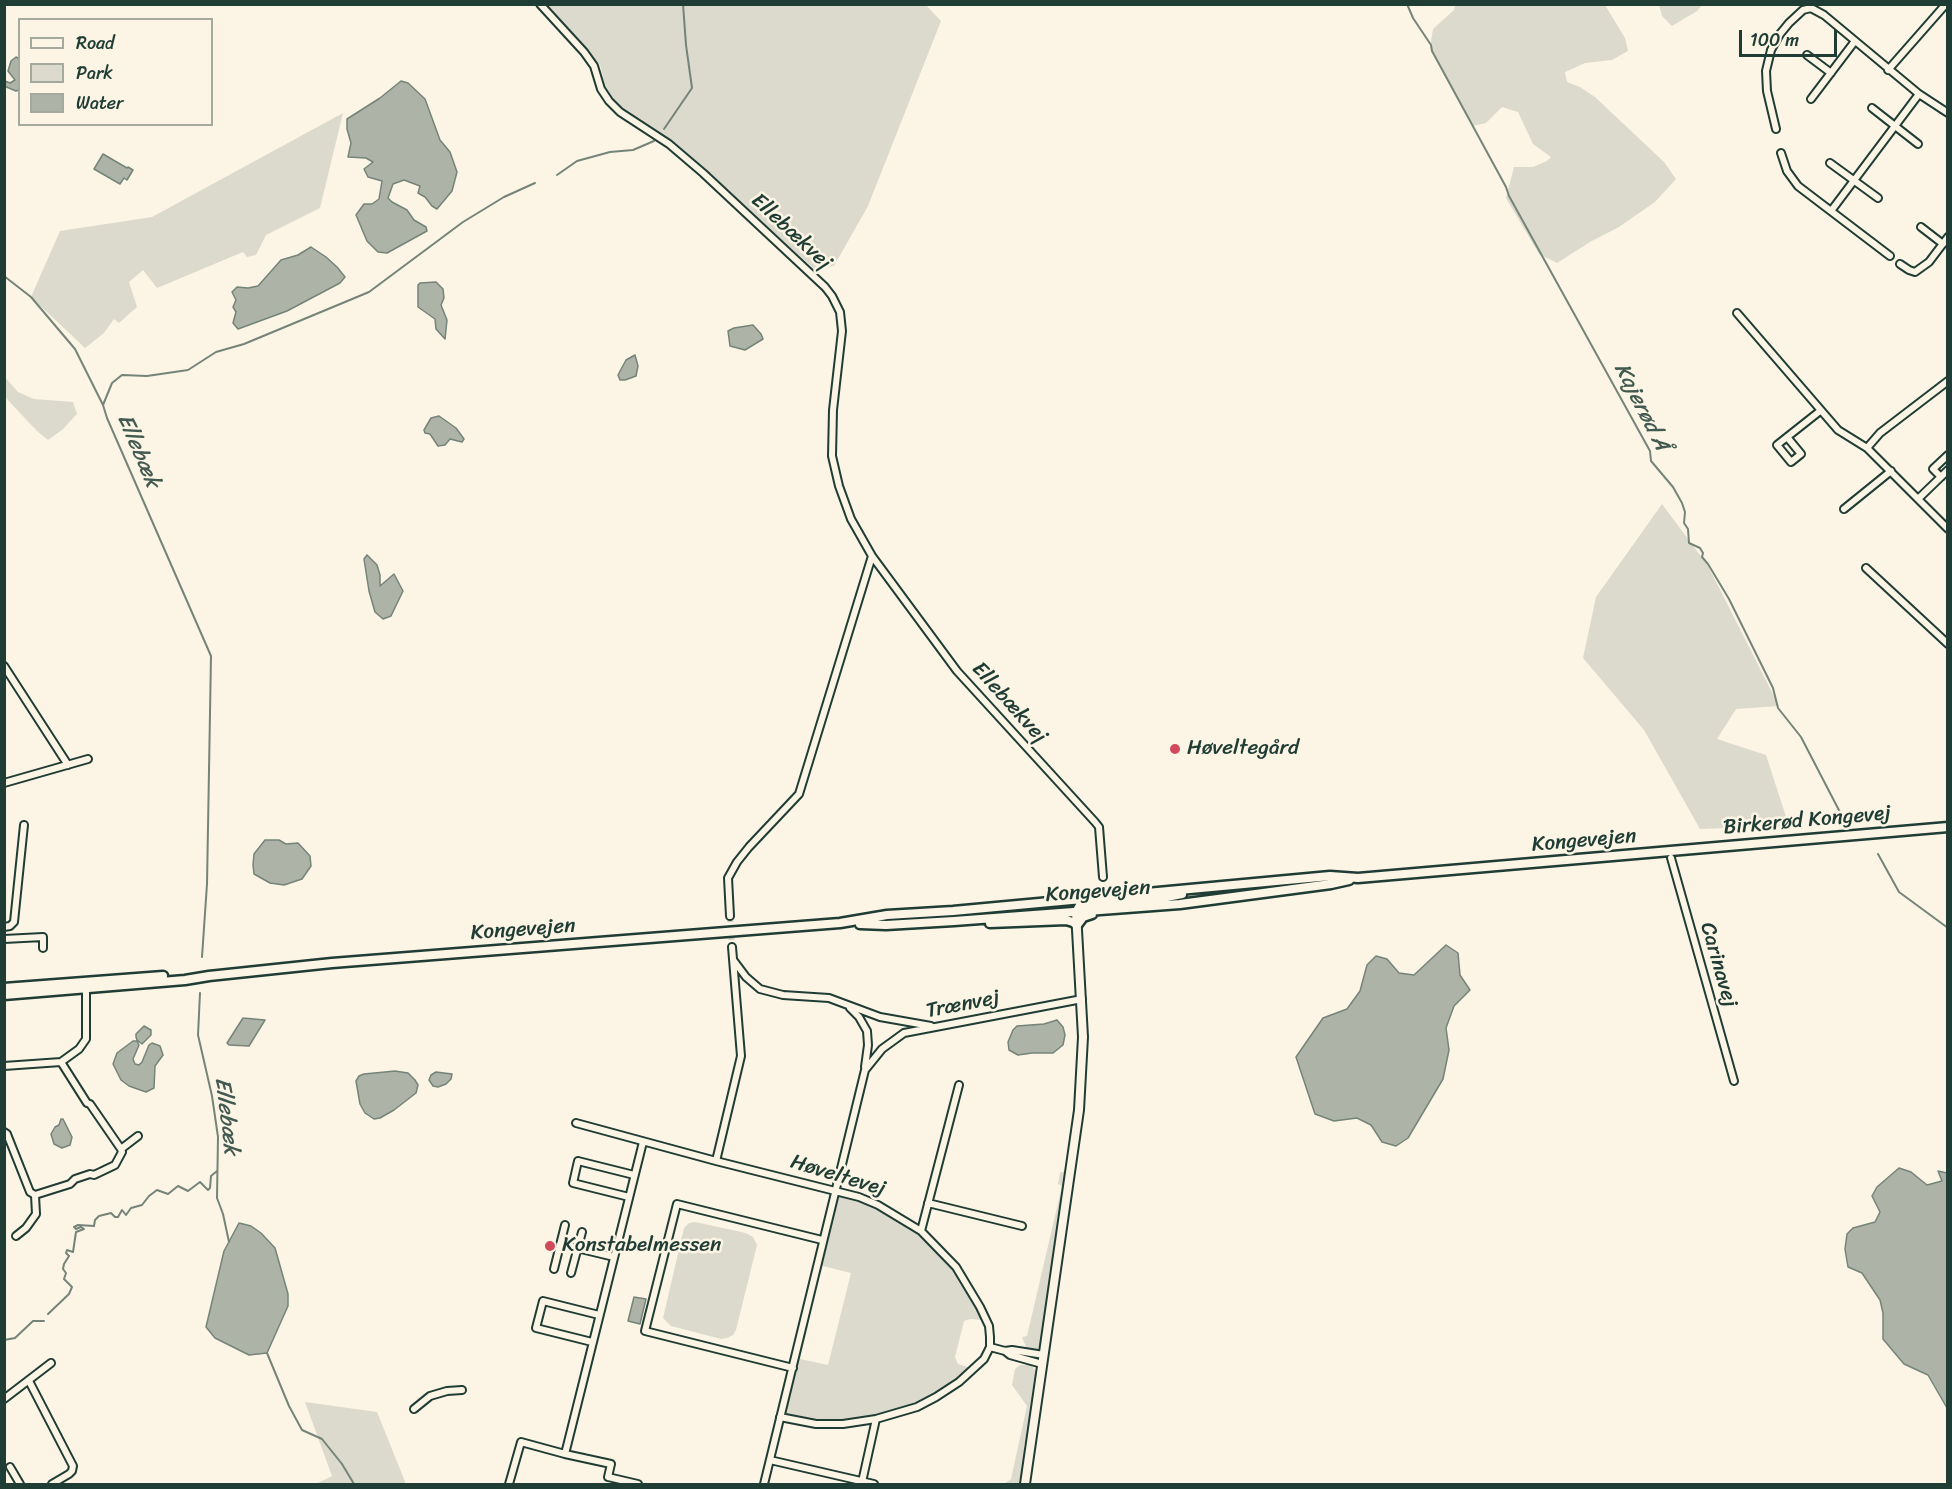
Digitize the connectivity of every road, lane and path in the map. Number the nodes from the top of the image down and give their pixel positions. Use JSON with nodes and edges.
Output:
{"nodes":[{"id":1,"x":540,"y":4,"type":"edge"},
{"id":2,"x":1946,"y":4,"type":"edge"},
{"id":3,"x":1811,"y":6,"type":"edge"},
{"id":4,"x":1855,"y":40,"type":"junction"},
{"id":5,"x":1808,"y":55,"type":"dead end"},
{"id":6,"x":1888,"y":69,"type":"junction"},
{"id":7,"x":1831,"y":73,"type":"junction"},
{"id":8,"x":1919,"y":94,"type":"junction"},
{"id":9,"x":1811,"y":99,"type":"dead end"},
{"id":10,"x":1872,"y":108,"type":"dead end"},
{"id":11,"x":1947,"y":113,"type":"edge"},
{"id":12,"x":1895,"y":126,"type":"junction"},
{"id":13,"x":1776,"y":129,"type":"dead end"},
{"id":14,"x":1918,"y":144,"type":"dead end"},
{"id":15,"x":1781,"y":153,"type":"dead end"},
{"id":16,"x":1830,"y":163,"type":"dead end"},
{"id":17,"x":1854,"y":180,"type":"junction"},
{"id":18,"x":1878,"y":198,"type":"dead end"},
{"id":19,"x":1831,"y":211,"type":"junction"},
{"id":20,"x":1921,"y":227,"type":"dead end"},
{"id":21,"x":1947,"y":237,"type":"edge"},
{"id":22,"x":1943,"y":244,"type":"junction"},
{"id":23,"x":1890,"y":256,"type":"dead end"},
{"id":24,"x":1900,"y":264,"type":"dead end"},
{"id":25,"x":1737,"y":313,"type":"dead end"},
{"id":26,"x":1947,"y":381,"type":"edge"},
{"id":27,"x":1820,"y":411,"type":"junction"},
{"id":28,"x":1787,"y":437,"type":"dead end"},
{"id":29,"x":1867,"y":448,"type":"junction"},
{"id":30,"x":1947,"y":455,"type":"edge"},
{"id":31,"x":1947,"y":470,"type":"edge"},
{"id":32,"x":1891,"y":471,"type":"junction"},
{"id":33,"x":1941,"y":477,"type":"junction"},
{"id":34,"x":1918,"y":499,"type":"junction"},
{"id":35,"x":1844,"y":509,"type":"dead end"},
{"id":36,"x":1947,"y":527,"type":"edge"},
{"id":37,"x":872,"y":556,"type":"junction"},
{"id":38,"x":1866,"y":568,"type":"dead end"},
{"id":39,"x":1947,"y":644,"type":"edge"},
{"id":40,"x":4,"y":666,"type":"edge"},
{"id":41,"x":12,"y":678,"type":"junction"},
{"id":42,"x":4,"y":682,"type":"edge"},
{"id":43,"x":88,"y":759,"type":"dead end"},
{"id":44,"x":68,"y":765,"type":"junction"},
{"id":45,"x":4,"y":783,"type":"edge"},
{"id":46,"x":24,"y":825,"type":"dead end"},
{"id":47,"x":1947,"y":827,"type":"edge"},
{"id":48,"x":1670,"y":855,"type":"junction"},
{"id":49,"x":1103,"y":877,"type":"dead end"},
{"id":50,"x":1358,"y":878,"type":"junction"},
{"id":51,"x":1224,"y":885,"type":"junction"},
{"id":52,"x":1045,"y":903,"type":"junction"},
{"id":53,"x":1107,"y":910,"type":"junction"},
{"id":54,"x":1076,"y":912,"type":"junction"},
{"id":55,"x":730,"y":916,"type":"tunnel mouth"},
{"id":56,"x":954,"y":921,"type":"junction"},
{"id":57,"x":840,"y":923,"type":"junction"},
{"id":58,"x":1077,"y":925,"type":"junction"},
{"id":59,"x":4,"y":927,"type":"edge"},
{"id":60,"x":4,"y":939,"type":"edge"},
{"id":61,"x":732,"y":947,"type":"tunnel mouth"},
{"id":62,"x":43,"y":948,"type":"dead end"},
{"id":63,"x":734,"y":961,"type":"junction"},
{"id":64,"x":85,"y":985,"type":"junction"},
{"id":65,"x":4,"y":988,"type":"edge"},
{"id":66,"x":4,"y":995,"type":"edge"},
{"id":67,"x":1082,"y":999,"type":"junction"},
{"id":68,"x":847,"y":1005,"type":"junction"},
{"id":69,"x":937,"y":1027,"type":"junction"},
{"id":70,"x":61,"y":1062,"type":"junction"},
{"id":71,"x":4,"y":1066,"type":"edge"},
{"id":72,"x":865,"y":1070,"type":"junction"},
{"id":73,"x":1734,"y":1081,"type":"dead end"},
{"id":74,"x":959,"y":1084,"type":"dead end"},
{"id":75,"x":576,"y":1124,"type":"dead end"},
{"id":76,"x":4,"y":1132,"type":"edge"},
{"id":77,"x":138,"y":1136,"type":"dead end"},
{"id":78,"x":643,"y":1142,"type":"junction"},
{"id":79,"x":121,"y":1149,"type":"junction"},
{"id":80,"x":716,"y":1161,"type":"junction"},
{"id":81,"x":634,"y":1175,"type":"junction"},
{"id":82,"x":835,"y":1190,"type":"junction"},
{"id":83,"x":35,"y":1195,"type":"junction"},
{"id":84,"x":629,"y":1197,"type":"junction"},
{"id":85,"x":928,"y":1203,"type":"junction"},
{"id":86,"x":565,"y":1225,"type":"dead end"},
{"id":87,"x":1022,"y":1226,"type":"dead end"},
{"id":88,"x":921,"y":1231,"type":"junction"},
{"id":89,"x":582,"y":1232,"type":"dead end"},
{"id":90,"x":15,"y":1236,"type":"dead end"},
{"id":91,"x":822,"y":1240,"type":"junction"},
{"id":92,"x":560,"y":1244,"type":"junction"},
{"id":93,"x":578,"y":1248,"type":"junction"},
{"id":94,"x":614,"y":1257,"type":"junction"},
{"id":95,"x":554,"y":1269,"type":"dead end"},
{"id":96,"x":572,"y":1273,"type":"dead end"},
{"id":97,"x":599,"y":1315,"type":"junction"},
{"id":98,"x":592,"y":1342,"type":"junction"},
{"id":99,"x":990,"y":1347,"type":"junction"},
{"id":100,"x":1005,"y":1351,"type":"junction"},
{"id":101,"x":1044,"y":1355,"type":"junction"},
{"id":102,"x":51,"y":1363,"type":"dead end"},
{"id":103,"x":1042,"y":1364,"type":"junction"},
{"id":104,"x":793,"y":1368,"type":"junction"},
{"id":105,"x":29,"y":1381,"type":"junction"},
{"id":106,"x":462,"y":1390,"type":"dead end"},
{"id":107,"x":4,"y":1398,"type":"edge"},
{"id":108,"x":414,"y":1409,"type":"dead end"},
{"id":109,"x":780,"y":1417,"type":"junction"},
{"id":110,"x":876,"y":1419,"type":"junction"},
{"id":111,"x":565,"y":1454,"type":"junction"},
{"id":112,"x":770,"y":1460,"type":"junction"},
{"id":113,"x":10,"y":1467,"type":"dead end"},
{"id":114,"x":862,"y":1482,"type":"junction"},
{"id":115,"x":20,"y":1485,"type":"edge"},
{"id":116,"x":52,"y":1485,"type":"edge"},
{"id":117,"x":509,"y":1485,"type":"edge"},
{"id":118,"x":638,"y":1485,"type":"edge"},
{"id":119,"x":764,"y":1485,"type":"edge"},
{"id":120,"x":874,"y":1485,"type":"edge"},
{"id":121,"x":1025,"y":1485,"type":"edge"}],
"edges":[{"from":1,"to":37,"type":"street","name":"Ellebækvej"},
{"from":2,"to":6,"type":"street"},
{"from":3,"to":4,"type":"street"},
{"from":3,"to":13,"type":"street"},
{"from":4,"to":6,"type":"street"},
{"from":4,"to":7,"type":"street"},
{"from":5,"to":7,"type":"street"},
{"from":6,"to":8,"type":"street"},
{"from":7,"to":9,"type":"street"},
{"from":8,"to":11,"type":"street"},
{"from":8,"to":12,"type":"street"},
{"from":10,"to":12,"type":"street"},
{"from":12,"to":14,"type":"street"},
{"from":12,"to":17,"type":"street"},
{"from":15,"to":19,"type":"street"},
{"from":16,"to":17,"type":"street"},
{"from":17,"to":18,"type":"street"},
{"from":17,"to":19,"type":"street"},
{"from":19,"to":23,"type":"street"},
{"from":20,"to":22,"type":"street"},
{"from":21,"to":22,"type":"street"},
{"from":22,"to":24,"type":"street"},
{"from":25,"to":27,"type":"street"},
{"from":26,"to":29,"type":"street"},
{"from":27,"to":28,"type":"street"},
{"from":27,"to":29,"type":"street"},
{"from":29,"to":32,"type":"street"},
{"from":30,"to":33,"type":"street"},
{"from":31,"to":33,"type":"street"},
{"from":32,"to":34,"type":"street"},
{"from":32,"to":35,"type":"street"},
{"from":33,"to":34,"type":"street"},
{"from":34,"to":36,"type":"street"},
{"from":37,"to":49,"type":"street","name":"Ellebækvej"},
{"from":37,"to":55,"type":"street"},
{"from":38,"to":39,"type":"street"},
{"from":40,"to":41,"type":"street"},
{"from":41,"to":42,"type":"street"},
{"from":41,"to":44,"type":"street"},
{"from":43,"to":44,"type":"street"},
{"from":44,"to":45,"type":"street"},
{"from":46,"to":59,"type":"street"},
{"from":47,"to":48,"type":"main road","name":"Birkerød Kongevej"},
{"from":48,"to":50,"type":"main road","name":"Kongevejen"},
{"from":48,"to":73,"type":"street","name":"Carinavej"},
{"from":50,"to":51,"type":"main road","name":"Kongevejen"},
{"from":50,"to":53,"type":"main road","name":"Kongevejen"},
{"from":51,"to":52,"type":"main road","name":"Kongevejen"},
{"from":51,"to":54,"type":"main road"},
{"from":52,"to":54,"type":"main road"},
{"from":52,"to":57,"type":"main road","name":"Kongevejen"},
{"from":53,"to":54,"type":"main road","name":"Kongevejen"},
{"from":53,"to":58,"type":"main road"},
{"from":54,"to":56,"type":"main road","name":"Kongevejen"},
{"from":54,"to":58,"type":"street"},
{"from":56,"to":57,"type":"main road","name":"Kongevejen"},
{"from":56,"to":58,"type":"main road"},
{"from":57,"to":64,"type":"main road","name":"Kongevejen"},
{"from":58,"to":67,"type":"street"},
{"from":60,"to":62,"type":"street"},
{"from":61,"to":63,"type":"street"},
{"from":63,"to":68,"type":"street"},
{"from":63,"to":80,"type":"street"},
{"from":64,"to":65,"type":"main road","name":"Kongevejen"},
{"from":64,"to":66,"type":"main road","name":"Kongevejen"},
{"from":64,"to":70,"type":"street"},
{"from":67,"to":69,"type":"street","name":"Trænvej"},
{"from":67,"to":101,"type":"street"},
{"from":68,"to":69,"type":"street"},
{"from":68,"to":72,"type":"street","name":"Trænvej"},
{"from":69,"to":72,"type":"street","name":"Trænvej"},
{"from":70,"to":71,"type":"street"},
{"from":70,"to":79,"type":"street"},
{"from":72,"to":82,"type":"street","name":"Trænvej"},
{"from":74,"to":85,"type":"street"},
{"from":75,"to":78,"type":"street","name":"Høveltevej"},
{"from":76,"to":83,"type":"street"},
{"from":77,"to":79,"type":"street"},
{"from":78,"to":80,"type":"street","name":"Høveltevej"},
{"from":78,"to":81,"type":"street"},
{"from":79,"to":83,"type":"street"},
{"from":80,"to":82,"type":"street","name":"Høveltevej"},
{"from":81,"to":84,"type":"street"},
{"from":81,"to":84,"type":"street"},
{"from":82,"to":88,"type":"street","name":"Høveltevej"},
{"from":82,"to":91,"type":"street","name":"Trænvej"},
{"from":83,"to":90,"type":"street"},
{"from":84,"to":94,"type":"street"},
{"from":85,"to":87,"type":"street"},
{"from":85,"to":88,"type":"street"},
{"from":86,"to":92,"type":"street"},
{"from":88,"to":99,"type":"street","name":"Høveltevej"},
{"from":89,"to":93,"type":"street"},
{"from":91,"to":104,"type":"street","name":"Trænvej"},
{"from":91,"to":104,"type":"street"},
{"from":92,"to":93,"type":"street"},
{"from":92,"to":95,"type":"street"},
{"from":93,"to":94,"type":"street"},
{"from":93,"to":96,"type":"street"},
{"from":94,"to":97,"type":"street"},
{"from":97,"to":98,"type":"street"},
{"from":97,"to":98,"type":"street"},
{"from":98,"to":111,"type":"street"},
{"from":99,"to":100,"type":"street"},
{"from":99,"to":110,"type":"street"},
{"from":100,"to":101,"type":"street"},
{"from":100,"to":103,"type":"street"},
{"from":101,"to":103,"type":"street"},
{"from":102,"to":105,"type":"street"},
{"from":103,"to":121,"type":"street"},
{"from":104,"to":109,"type":"street","name":"Trænvej"},
{"from":105,"to":107,"type":"street"},
{"from":105,"to":116,"type":"street"},
{"from":106,"to":108,"type":"street"},
{"from":109,"to":110,"type":"street"},
{"from":109,"to":112,"type":"street","name":"Trænvej"},
{"from":110,"to":114,"type":"street"},
{"from":111,"to":117,"type":"street"},
{"from":111,"to":118,"type":"street"},
{"from":112,"to":114,"type":"street"},
{"from":112,"to":119,"type":"street","name":"Trænvej"},
{"from":113,"to":115,"type":"street"},
{"from":114,"to":120,"type":"street"}]}
